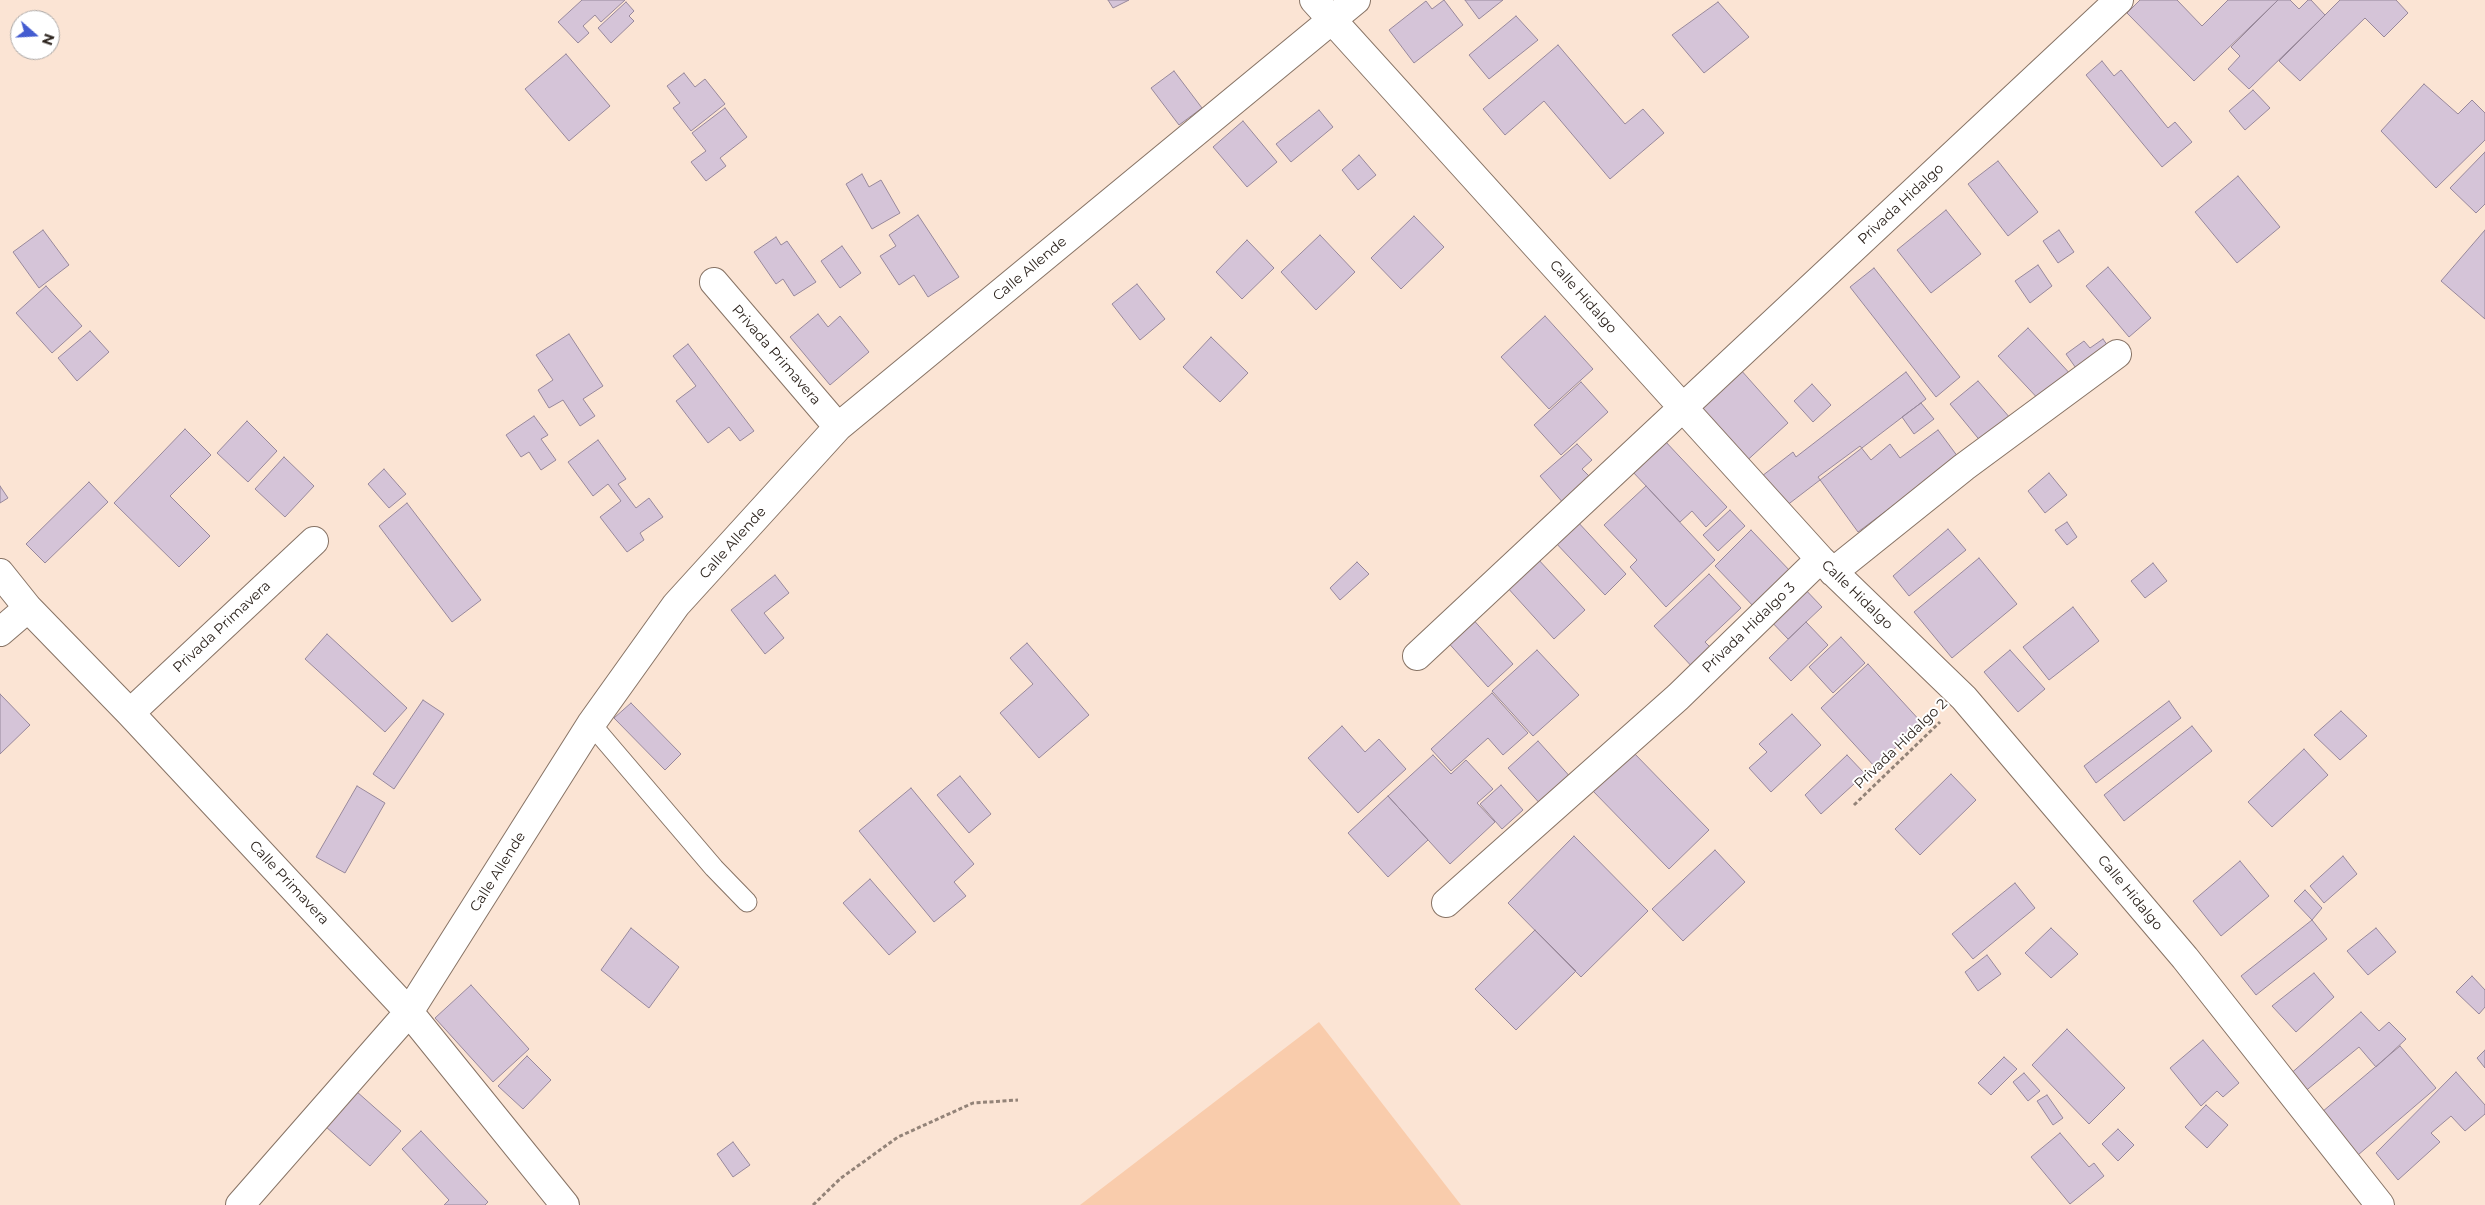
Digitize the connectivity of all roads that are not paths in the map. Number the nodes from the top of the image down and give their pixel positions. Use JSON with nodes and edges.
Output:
{"nodes":[{"id":1,"x":1356,"y":0,"type":"edge"},
{"id":2,"x":2119,"y":0,"type":"edge"},
{"id":3,"x":1323,"y":9,"type":"edge"},
{"id":4,"x":714,"y":282,"type":"dead end"},
{"id":5,"x":2117,"y":354,"type":"dead end"},
{"id":6,"x":1682,"y":407,"type":"junction"},
{"id":7,"x":838,"y":427,"type":"junction"},
{"id":8,"x":314,"y":541,"type":"dead end"},
{"id":9,"x":1827,"y":566,"type":"junction"},
{"id":10,"x":0,"y":573,"type":"edge"},
{"id":11,"x":28,"y":608,"type":"junction"},
{"id":12,"x":0,"y":632,"type":"edge"},
{"id":13,"x":1417,"y":656,"type":"dead end"},
{"id":14,"x":130,"y":713,"type":"junction"},
{"id":15,"x":590,"y":724,"type":"junction"},
{"id":16,"x":747,"y":902,"type":"dead end"},
{"id":17,"x":1446,"y":903,"type":"dead end"},
{"id":18,"x":409,"y":1012,"type":"junction"},
{"id":19,"x":240,"y":1205,"type":"edge"},
{"id":20,"x":564,"y":1205,"type":"edge"},
{"id":21,"x":2380,"y":1205,"type":"edge"}],
"edges":[{"from":1,"to":3,"type":"street","name":"Calle Allende"},
{"from":2,"to":6,"type":"street","name":"Privada Hidalgo"},
{"from":3,"to":6,"type":"street","name":"Calle Hidalgo"},
{"from":3,"to":7,"type":"street","name":"Calle Allende"},
{"from":4,"to":7,"type":"street","name":"Privada Primavera"},
{"from":5,"to":9,"type":"street","name":"Privada Hidalgo 3"},
{"from":6,"to":9,"type":"street","name":"Calle Hidalgo"},
{"from":6,"to":13,"type":"street","name":"Privada Hidalgo"},
{"from":7,"to":15,"type":"street","name":"Calle Allende"},
{"from":8,"to":14,"type":"street","name":"Privada Primavera"},
{"from":9,"to":17,"type":"street","name":"Privada Hidalgo 3"},
{"from":9,"to":21,"type":"street","name":"Calle Hidalgo"},
{"from":10,"to":11,"type":"street","name":"Calle Primavera"},
{"from":11,"to":12,"type":"street"},
{"from":11,"to":14,"type":"street","name":"Calle Primavera"},
{"from":14,"to":18,"type":"street","name":"Calle Primavera"},
{"from":15,"to":16,"type":"lane"},
{"from":15,"to":18,"type":"street","name":"Calle Allende"},
{"from":18,"to":19,"type":"street","name":"Calle Allende"},
{"from":18,"to":20,"type":"street","name":"Calle Primavera"}]}
